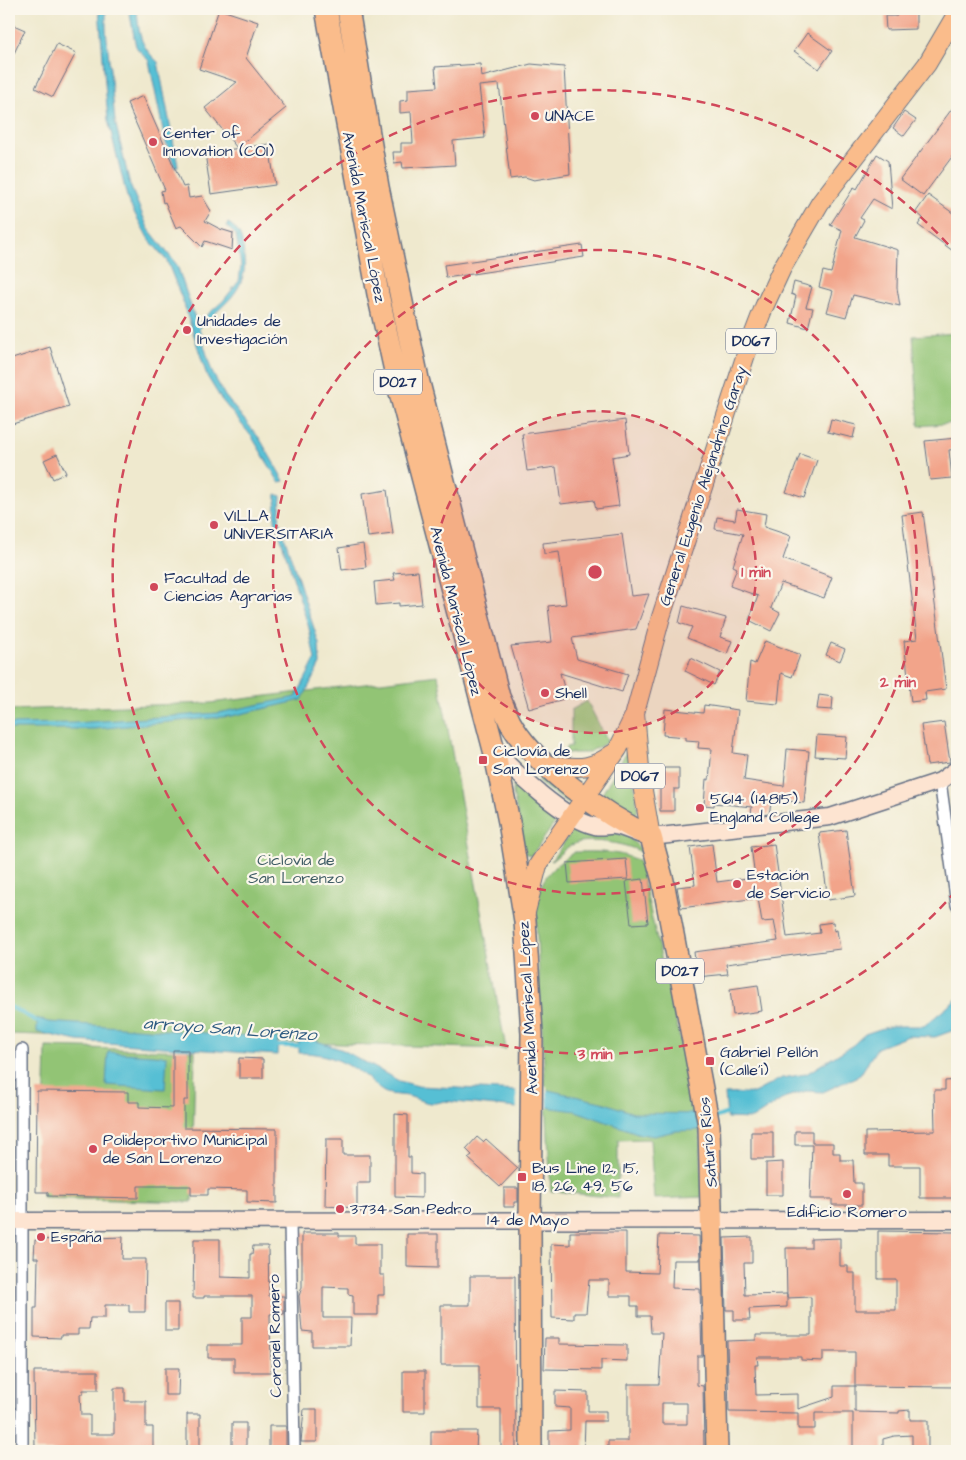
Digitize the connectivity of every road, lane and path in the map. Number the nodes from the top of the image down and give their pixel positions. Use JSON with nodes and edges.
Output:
{"nodes":[{"id":1,"x":326,"y":9,"type":"edge"},
{"id":2,"x":348,"y":9,"type":"edge"},
{"id":3,"x":956,"y":12,"type":"edge"},
{"id":4,"x":635,"y":713,"type":"junction"},
{"id":5,"x":618,"y":749,"type":"junction"},
{"id":6,"x":494,"y":750,"type":"junction"},
{"id":7,"x":544,"y":765,"type":"junction"},
{"id":8,"x":957,"y":769,"type":"edge"},
{"id":9,"x":940,"y":781,"type":"junction"},
{"id":10,"x":586,"y":796,"type":"junction"},
{"id":11,"x":572,"y":814,"type":"junction"},
{"id":12,"x":651,"y":838,"type":"junction"},
{"id":13,"x":957,"y":905,"type":"edge"},
{"id":14,"x":525,"y":921,"type":"junction"},
{"id":15,"x":22,"y":1050,"type":"dead end"},
{"id":16,"x":530,"y":1220,"type":"junction"},
{"id":17,"x":713,"y":1220,"type":"junction"},
{"id":18,"x":957,"y":1220,"type":"edge"},
{"id":19,"x":16,"y":1221,"type":"edge"},
{"id":20,"x":290,"y":1221,"type":"junction"},
{"id":21,"x":22,"y":1451,"type":"edge"},
{"id":22,"x":294,"y":1451,"type":"edge"},
{"id":23,"x":531,"y":1451,"type":"edge"},
{"id":24,"x":717,"y":1451,"type":"edge"}],
"edges":[{"from":1,"to":6,"type":"highway","name":"Avenida Mariscal López","number":"D027"},
{"from":2,"to":7,"type":"highway","name":"Avenida Mariscal López","number":"D027"},
{"from":3,"to":4,"type":"main road","name":"General Eugenio Alejandrino Garay","number":"D067"},
{"from":4,"to":5,"type":"main road","number":"D067"},
{"from":4,"to":12,"type":"main road","name":"General Eugenio Alejandrino Garay","number":"D067"},
{"from":5,"to":7,"type":"main road"},
{"from":5,"to":10,"type":"main road","number":"D067"},
{"from":6,"to":11,"type":"street"},
{"from":6,"to":14,"type":"highway","name":"Avenida Mariscal López","number":"D027"},
{"from":7,"to":10,"type":"highway","name":"Avenida Mariscal López","number":"D027"},
{"from":8,"to":9,"type":"street"},
{"from":9,"to":12,"type":"street"},
{"from":9,"to":13,"type":"street"},
{"from":10,"to":11,"type":"main road","number":"D067"},
{"from":10,"to":12,"type":"highway","number":"D027"},
{"from":11,"to":12,"type":"street"},
{"from":11,"to":14,"type":"main road","number":"D067"},
{"from":12,"to":17,"type":"highway","name":"Saturio Ríos","number":"D027"},
{"from":14,"to":16,"type":"highway","name":"Avenida Mariscal López","number":"D027"},
{"from":15,"to":19,"type":"street"},
{"from":16,"to":17,"type":"street","name":"14 de Mayo"},
{"from":16,"to":20,"type":"street","name":"14 de Mayo"},
{"from":16,"to":23,"type":"highway","number":"D027"},
{"from":17,"to":18,"type":"street","name":"14 de Mayo"},
{"from":17,"to":24,"type":"highway","name":"Saturio Ríos","number":"D027"},
{"from":19,"to":20,"type":"street","name":"14 de Mayo"},
{"from":19,"to":21,"type":"street"},
{"from":20,"to":22,"type":"street","name":"Coronel Romero"}]}
